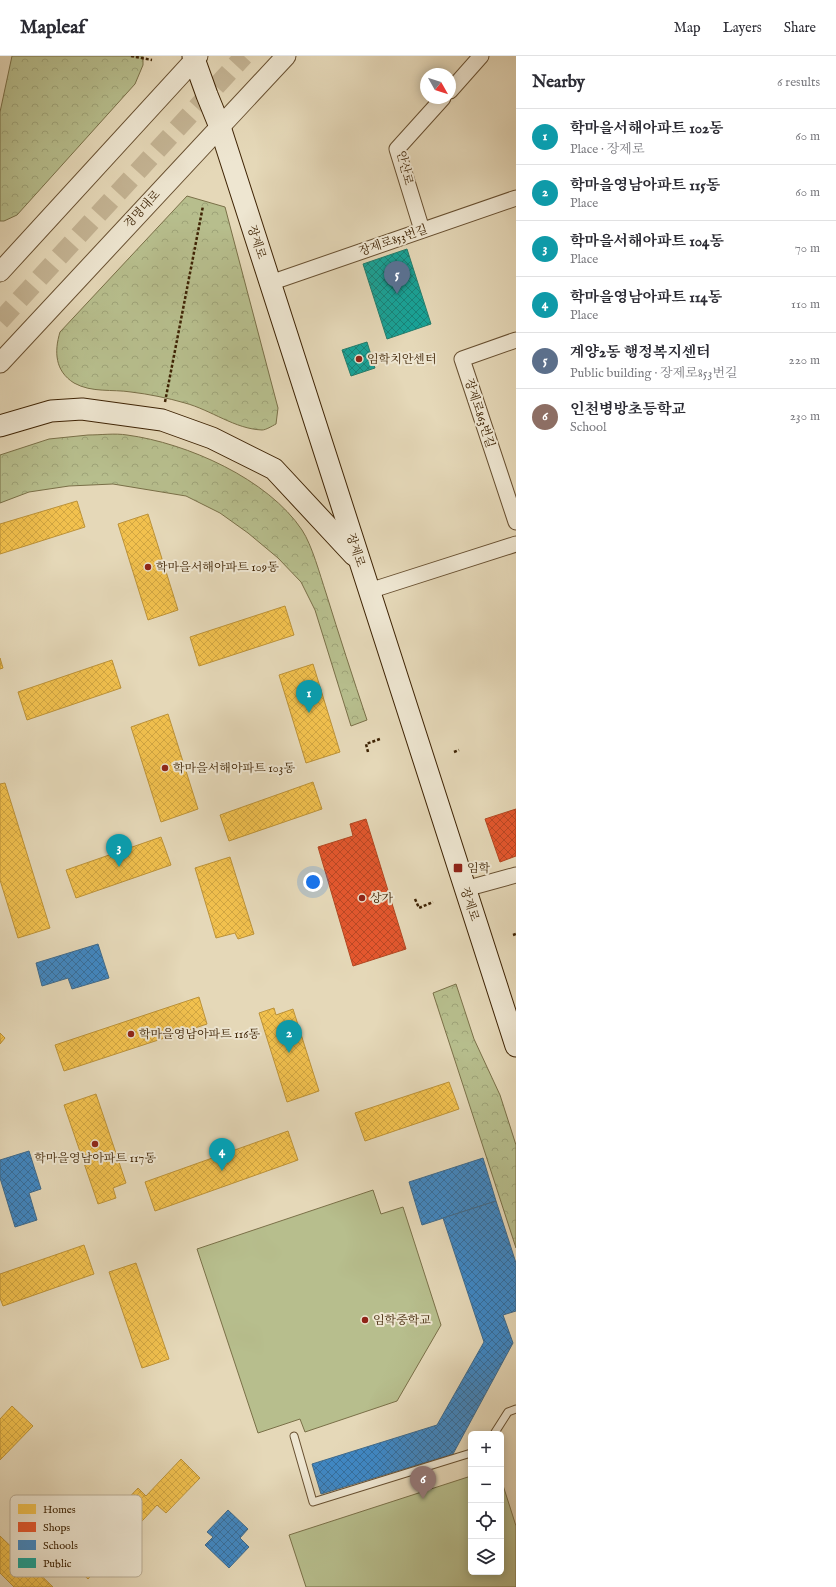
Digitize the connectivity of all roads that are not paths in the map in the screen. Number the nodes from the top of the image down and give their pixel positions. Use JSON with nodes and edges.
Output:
{"nodes":[{"id":1,"x":286,"y":56,"type":"edge"},
{"id":2,"x":481,"y":56,"type":"edge"},
{"id":3,"x":195,"y":57,"type":"edge"},
{"id":4,"x":456,"y":84,"type":"edge"},
{"id":5,"x":438,"y":104,"type":"edge"},
{"id":6,"x":220,"y":126,"type":"junction"},
{"id":7,"x":516,"y":198,"type":"edge"},
{"id":8,"x":422,"y":230,"type":"junction"},
{"id":9,"x":0,"y":272,"type":"edge"},
{"id":10,"x":270,"y":283,"type":"junction"},
{"id":11,"x":516,"y":340,"type":"edge"},
{"id":12,"x":0,"y":363,"type":"edge"},
{"id":13,"x":0,"y":426,"type":"edge"},
{"id":14,"x":516,"y":522,"type":"edge"},
{"id":15,"x":516,"y":544,"type":"edge"},
{"id":16,"x":359,"y":560,"type":"junction"},
{"id":17,"x":369,"y":591,"type":"junction"},
{"id":18,"x":516,"y":875,"type":"edge"},
{"id":19,"x":465,"y":889,"type":"junction"},
{"id":20,"x":516,"y":1046,"type":"edge"},
{"id":21,"x":516,"y":1409,"type":"edge"},
{"id":22,"x":496,"y":1431,"type":"edge"},
{"id":23,"x":294,"y":1436,"type":"dead end"},
{"id":24,"x":468,"y":1454,"type":"edge"}],
"edges":[{"from":1,"to":6,"type":"street","name":"경명대로"},
{"from":2,"to":4,"type":"street"},
{"from":3,"to":6,"type":"main road","name":"장제로"},
{"from":3,"to":9,"type":"street"},
{"from":5,"to":8,"type":"street","name":"안산로"},
{"from":6,"to":10,"type":"main road","name":"장제로"},
{"from":6,"to":12,"type":"street","name":"경명대로"},
{"from":7,"to":8,"type":"street","name":"장제로853번길"},
{"from":8,"to":10,"type":"street","name":"장제로853번길"},
{"from":10,"to":16,"type":"main road","name":"장제로"},
{"from":11,"to":14,"type":"street","name":"장제로863번길"},
{"from":13,"to":16,"type":"main road"},
{"from":15,"to":17,"type":"street"},
{"from":16,"to":17,"type":"main road","name":"장제로"},
{"from":17,"to":19,"type":"main road","name":"장제로"},
{"from":18,"to":19,"type":"street"},
{"from":19,"to":20,"type":"main road","name":"장제로"},
{"from":21,"to":22,"type":"lane"},
{"from":23,"to":24,"type":"lane"}]}
